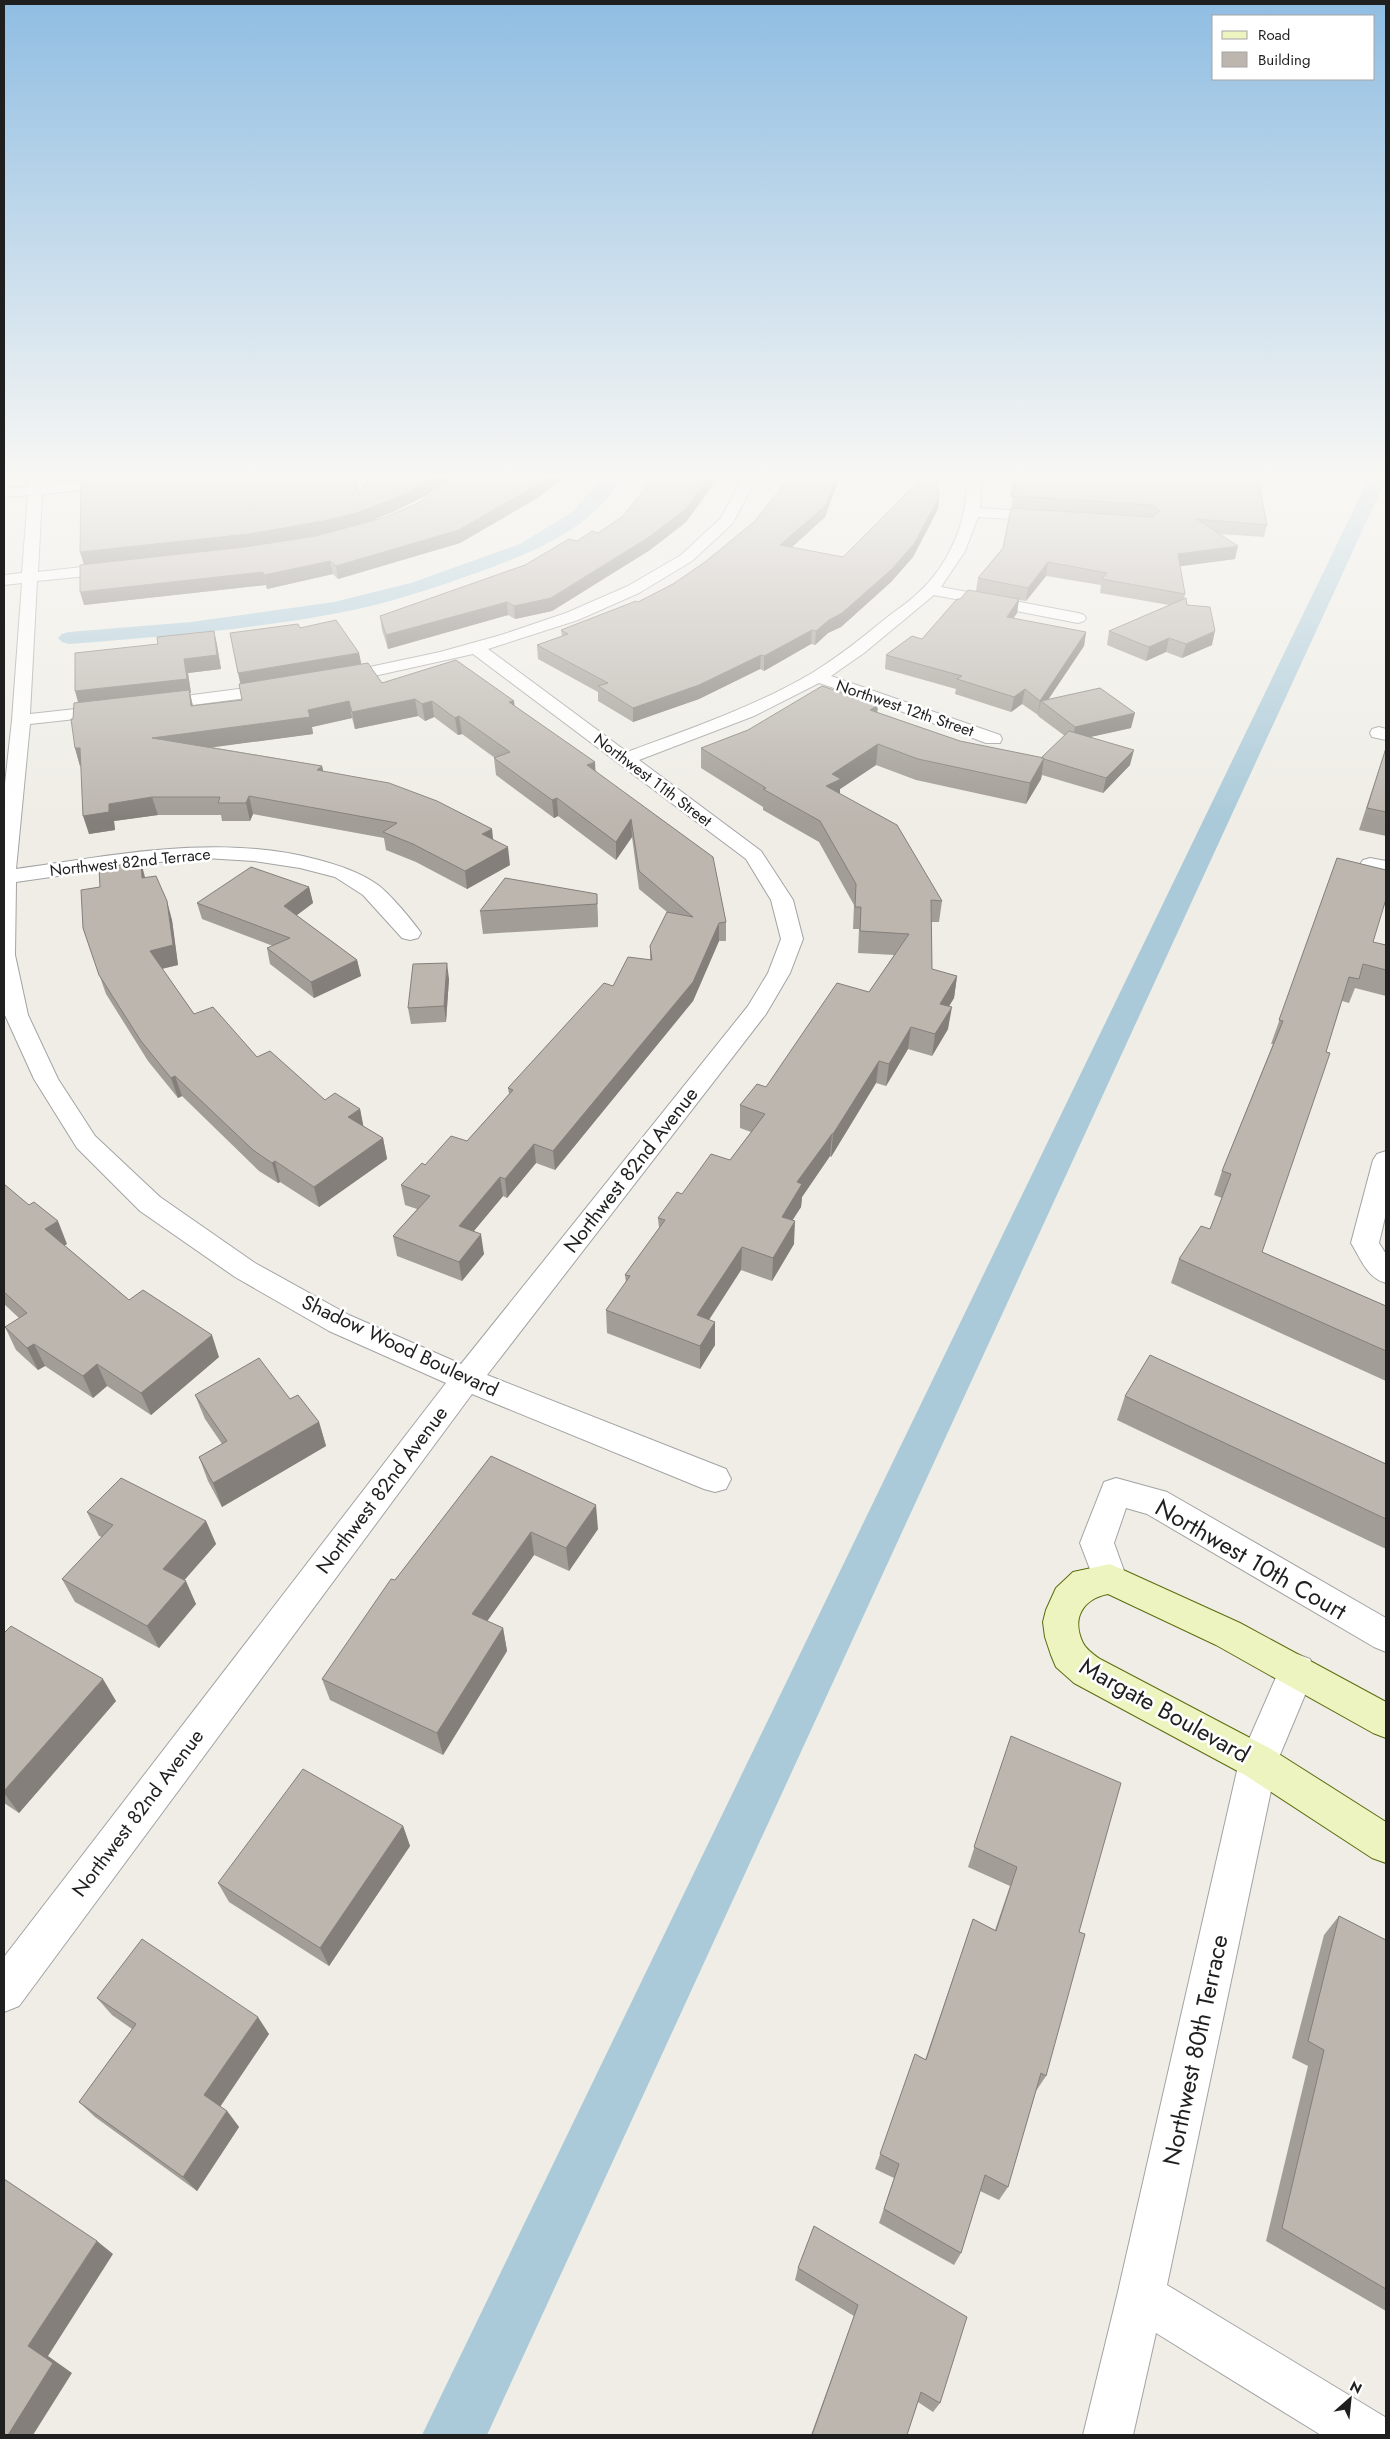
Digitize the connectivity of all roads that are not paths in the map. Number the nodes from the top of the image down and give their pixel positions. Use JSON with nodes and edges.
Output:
{"nodes":[{"id":1,"x":28,"y":592,"type":"edge"},
{"id":2,"x":628,"y":592,"type":"edge"},
{"id":3,"x":929,"y":592,"type":"edge"},
{"id":4,"x":941,"y":592,"type":"edge"},
{"id":5,"x":1078,"y":618,"type":"dead end"},
{"id":6,"x":477,"y":649,"type":"junction"},
{"id":7,"x":817,"y":677,"type":"junction"},
{"id":8,"x":320,"y":682,"type":"edge"},
{"id":9,"x":292,"y":687,"type":"edge"},
{"id":10,"x":21,"y":720,"type":"junction"},
{"id":11,"x":994,"y":739,"type":"dead end"},
{"id":12,"x":625,"y":758,"type":"junction"},
{"id":13,"x":5,"y":877,"type":"edge"},
{"id":14,"x":410,"y":933,"type":"dead end"},
{"id":15,"x":792,"y":939,"type":"joint"},
{"id":16,"x":1386,"y":1160,"type":"edge"},
{"id":17,"x":1386,"y":1273,"type":"edge"},
{"id":18,"x":466,"y":1379,"type":"junction"},
{"id":19,"x":715,"y":1479,"type":"dead end"},
{"id":20,"x":1110,"y":1579,"type":"junction"},
{"id":21,"x":1386,"y":1636,"type":"edge"},
{"id":22,"x":1297,"y":1671,"type":"junction"},
{"id":23,"x":1386,"y":1722,"type":"edge"},
{"id":24,"x":1258,"y":1762,"type":"junction"},
{"id":25,"x":1386,"y":1844,"type":"edge"},
{"id":26,"x":4,"y":1991,"type":"edge"},
{"id":27,"x":1141,"y":2296,"type":"junction"},
{"id":28,"x":1108,"y":2435,"type":"edge"},
{"id":29,"x":1367,"y":2435,"type":"edge"}],
"edges":[{"from":1,"to":10,"type":"street","name":"Shadow Wood Boulevard"},
{"from":2,"to":6,"type":"street"},
{"from":3,"to":7,"type":"street"},
{"from":4,"to":5,"type":"street"},
{"from":6,"to":8,"type":"street"},
{"from":6,"to":12,"type":"street","name":"Northwest 11th Street"},
{"from":7,"to":11,"type":"street","name":"Northwest 12th Street"},
{"from":7,"to":12,"type":"street"},
{"from":9,"to":10,"type":"street"},
{"from":10,"to":13,"type":"street","name":"Shadow Wood Boulevard"},
{"from":12,"to":15,"type":"street","name":"Northwest 11th Street"},
{"from":13,"to":14,"type":"street","name":"Northwest 82nd Terrace"},
{"from":13,"to":18,"type":"street","name":"Shadow Wood Boulevard"},
{"from":15,"to":18,"type":"street","name":"Northwest 82nd Avenue"},
{"from":16,"to":17,"type":"street"},
{"from":18,"to":19,"type":"street","name":"Shadow Wood Boulevard"},
{"from":18,"to":26,"type":"street","name":"Northwest 82nd Avenue"},
{"from":20,"to":21,"type":"street","name":"Northwest 10th Court"},
{"from":20,"to":22,"type":"street"},
{"from":20,"to":24,"type":"street","name":"Margate Boulevard"},
{"from":22,"to":23,"type":"street"},
{"from":22,"to":24,"type":"street","name":"Northwest 80th Terrace"},
{"from":24,"to":25,"type":"street","name":"Margate Boulevard"},
{"from":24,"to":27,"type":"street","name":"Northwest 80th Terrace"},
{"from":27,"to":28,"type":"street","name":"Northwest 80th Terrace"},
{"from":27,"to":29,"type":"street"}]}
